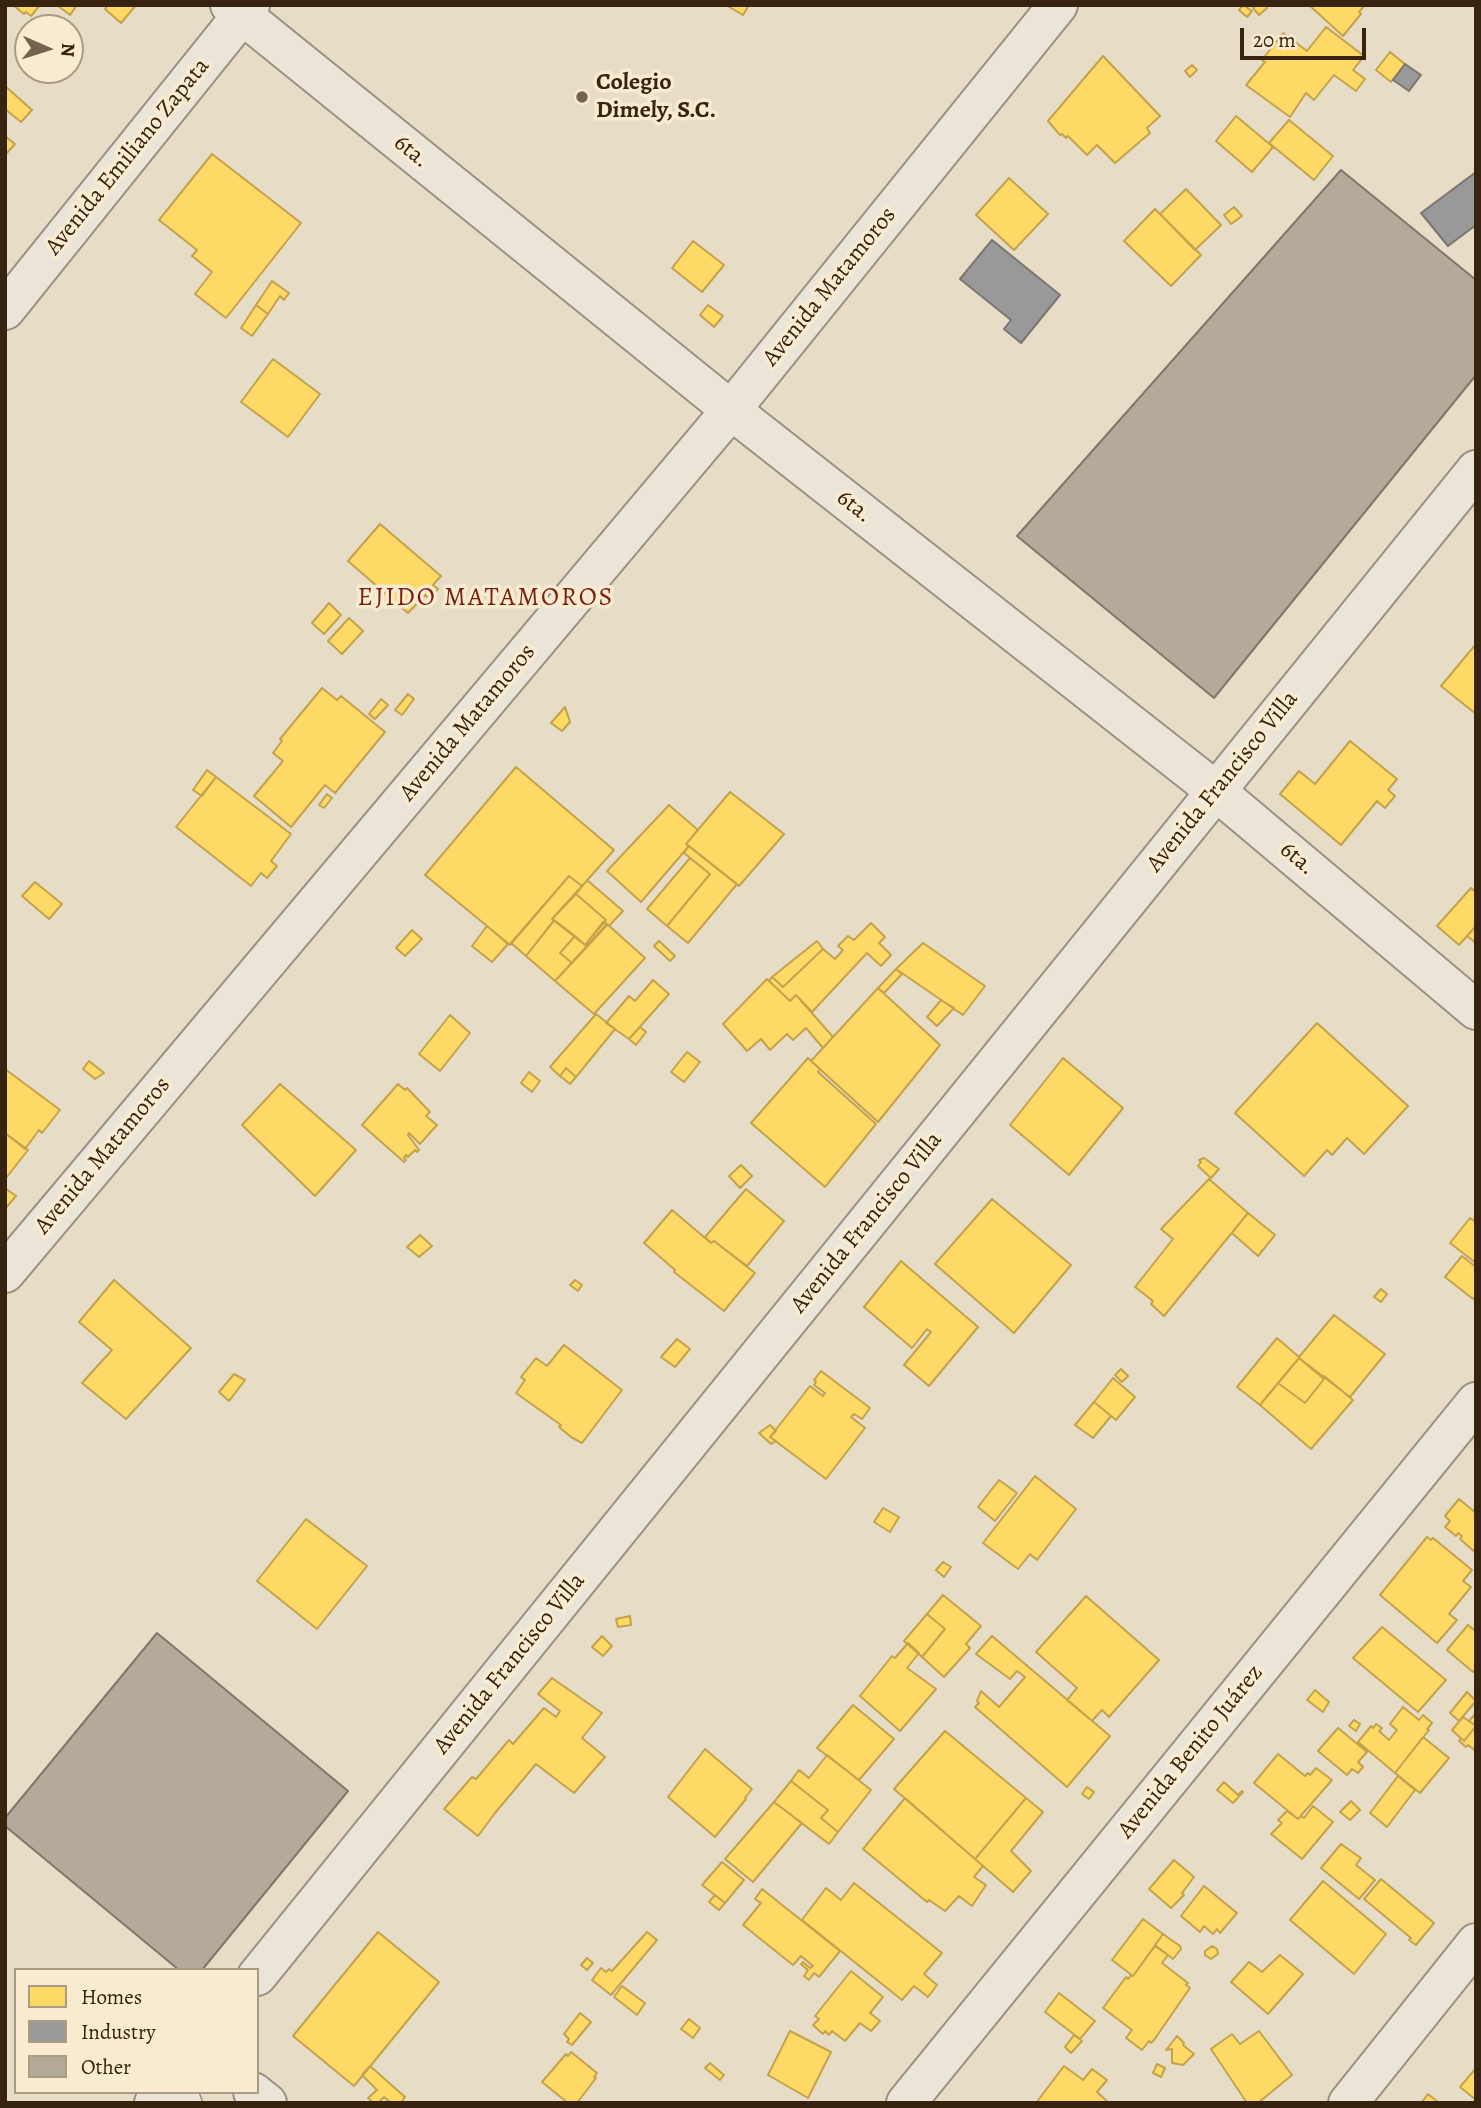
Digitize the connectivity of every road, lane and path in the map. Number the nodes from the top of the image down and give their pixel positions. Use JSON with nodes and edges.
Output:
{"nodes":[{"id":1,"x":1058,"y":5,"type":"edge"},
{"id":2,"x":241,"y":9,"type":"edge"},
{"id":3,"x":5,"y":310,"type":"edge"},
{"id":4,"x":731,"y":410,"type":"junction"},
{"id":5,"x":1476,"y":470,"type":"edge"},
{"id":6,"x":1216,"y":791,"type":"junction"},
{"id":7,"x":1476,"y":1010,"type":"edge"},
{"id":8,"x":5,"y":1273,"type":"edge"},
{"id":9,"x":1476,"y":1402,"type":"edge"},
{"id":10,"x":1476,"y":1943,"type":"edge"},
{"id":11,"x":259,"y":1974,"type":"edge"},
{"id":12,"x":906,"y":2103,"type":"edge"},
{"id":13,"x":1348,"y":2103,"type":"edge"}],
"edges":[{"from":1,"to":4,"type":"street","name":"Avenida Matamoros"},
{"from":2,"to":3,"type":"street","name":"Avenida Emiliano Zapata"},
{"from":2,"to":4,"type":"street","name":"6ta."},
{"from":4,"to":6,"type":"street","name":"6ta."},
{"from":4,"to":8,"type":"street","name":"Avenida Matamoros"},
{"from":5,"to":6,"type":"street","name":"Avenida Francisco Villa"},
{"from":6,"to":7,"type":"street","name":"6ta."},
{"from":6,"to":11,"type":"street","name":"Avenida Francisco Villa"},
{"from":9,"to":12,"type":"street","name":"Avenida Benito Juárez"},
{"from":10,"to":13,"type":"street"}]}
